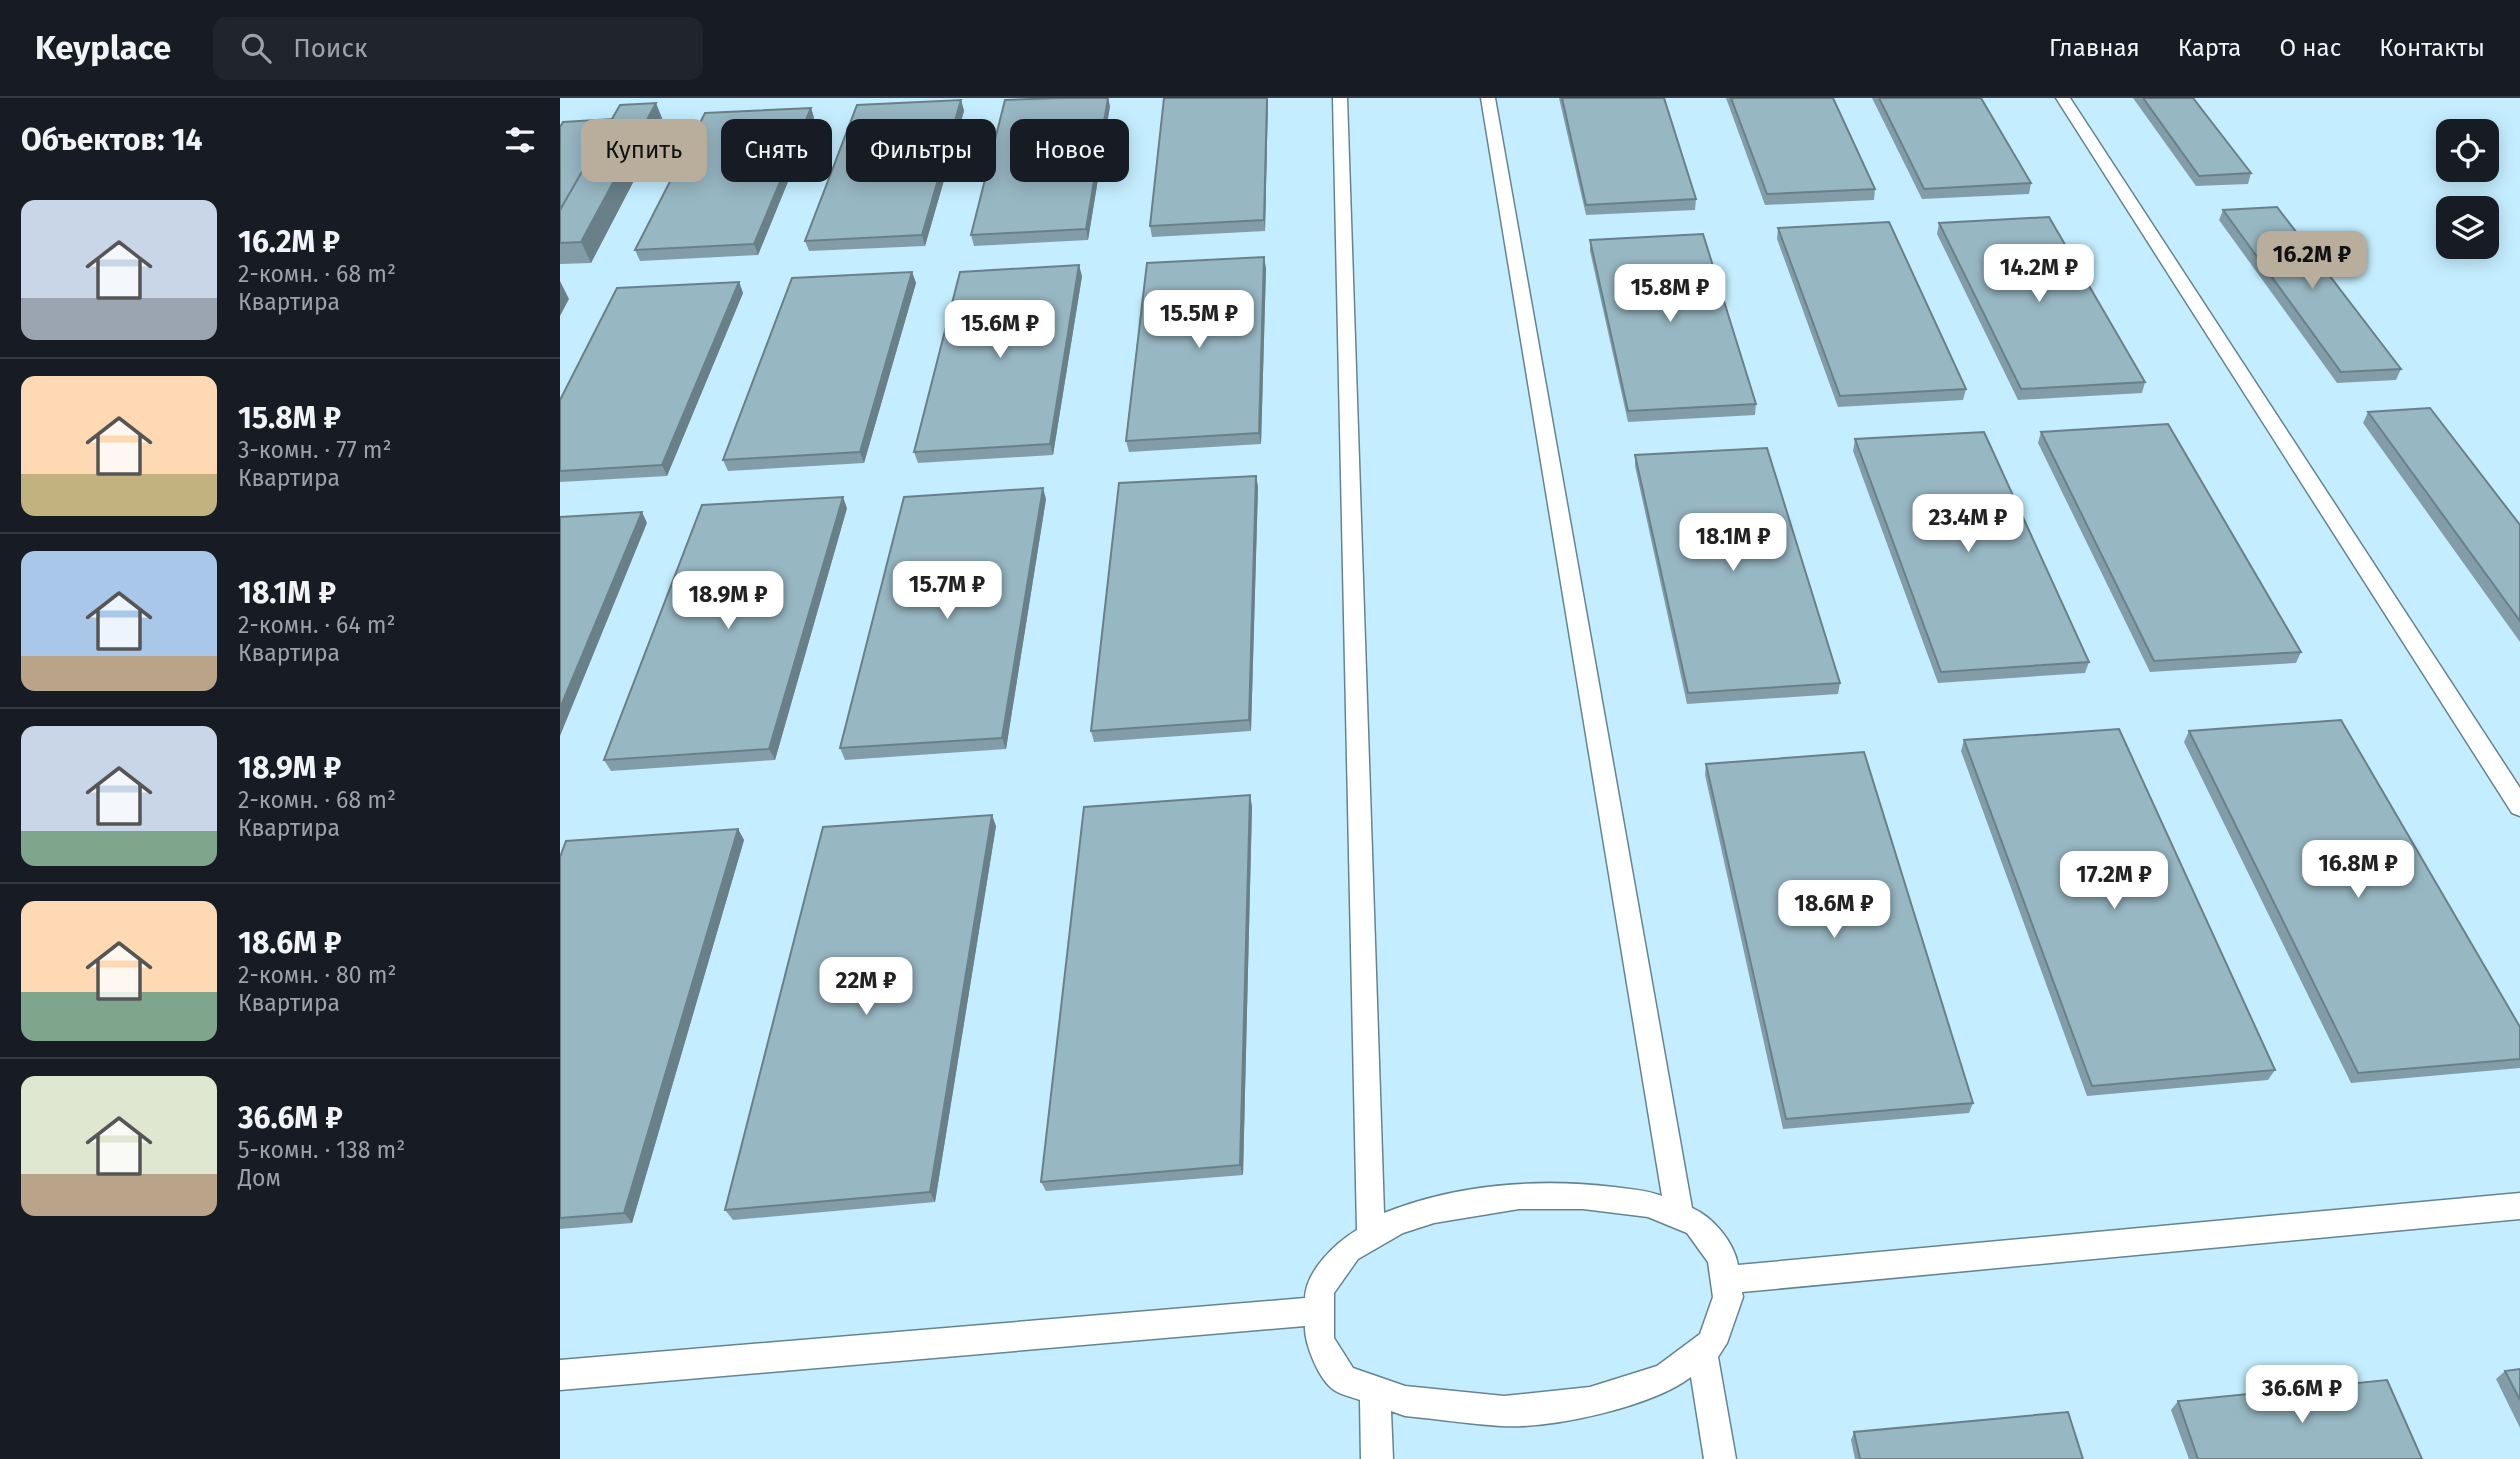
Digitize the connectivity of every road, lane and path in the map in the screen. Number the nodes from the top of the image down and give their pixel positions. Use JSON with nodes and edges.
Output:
{"nodes":[{"id":1,"x":1340,"y":98,"type":"edge"},
{"id":2,"x":1488,"y":98,"type":"edge"},
{"id":3,"x":2063,"y":98,"type":"edge"},
{"id":4,"x":2520,"y":807,"type":"edge"},
{"id":5,"x":2520,"y":1206,"type":"edge"},
{"id":6,"x":1679,"y":1216,"type":"junction"},
{"id":7,"x":1371,"y":1237,"type":"junction"},
{"id":8,"x":1726,"y":1280,"type":"junction"},
{"id":9,"x":1320,"y":1311,"type":"junction"},
{"id":10,"x":1702,"y":1351,"type":"junction"},
{"id":11,"x":560,"y":1376,"type":"edge"},
{"id":12,"x":1375,"y":1390,"type":"junction"},
{"id":13,"x":1377,"y":1459,"type":"edge"},
{"id":14,"x":1720,"y":1459,"type":"edge"}],
"edges":[{"from":1,"to":7,"type":"lane"},
{"from":2,"to":6,"type":"lane"},
{"from":3,"to":4,"type":"lane"},
{"from":5,"to":8,"type":"lane"},
{"from":6,"to":7,"type":"lane"},
{"from":6,"to":8,"type":"lane"},
{"from":7,"to":9,"type":"lane"},
{"from":8,"to":10,"type":"lane"},
{"from":9,"to":11,"type":"lane"},
{"from":9,"to":12,"type":"lane"},
{"from":10,"to":12,"type":"lane"},
{"from":10,"to":14,"type":"lane"},
{"from":12,"to":13,"type":"lane"}]}
